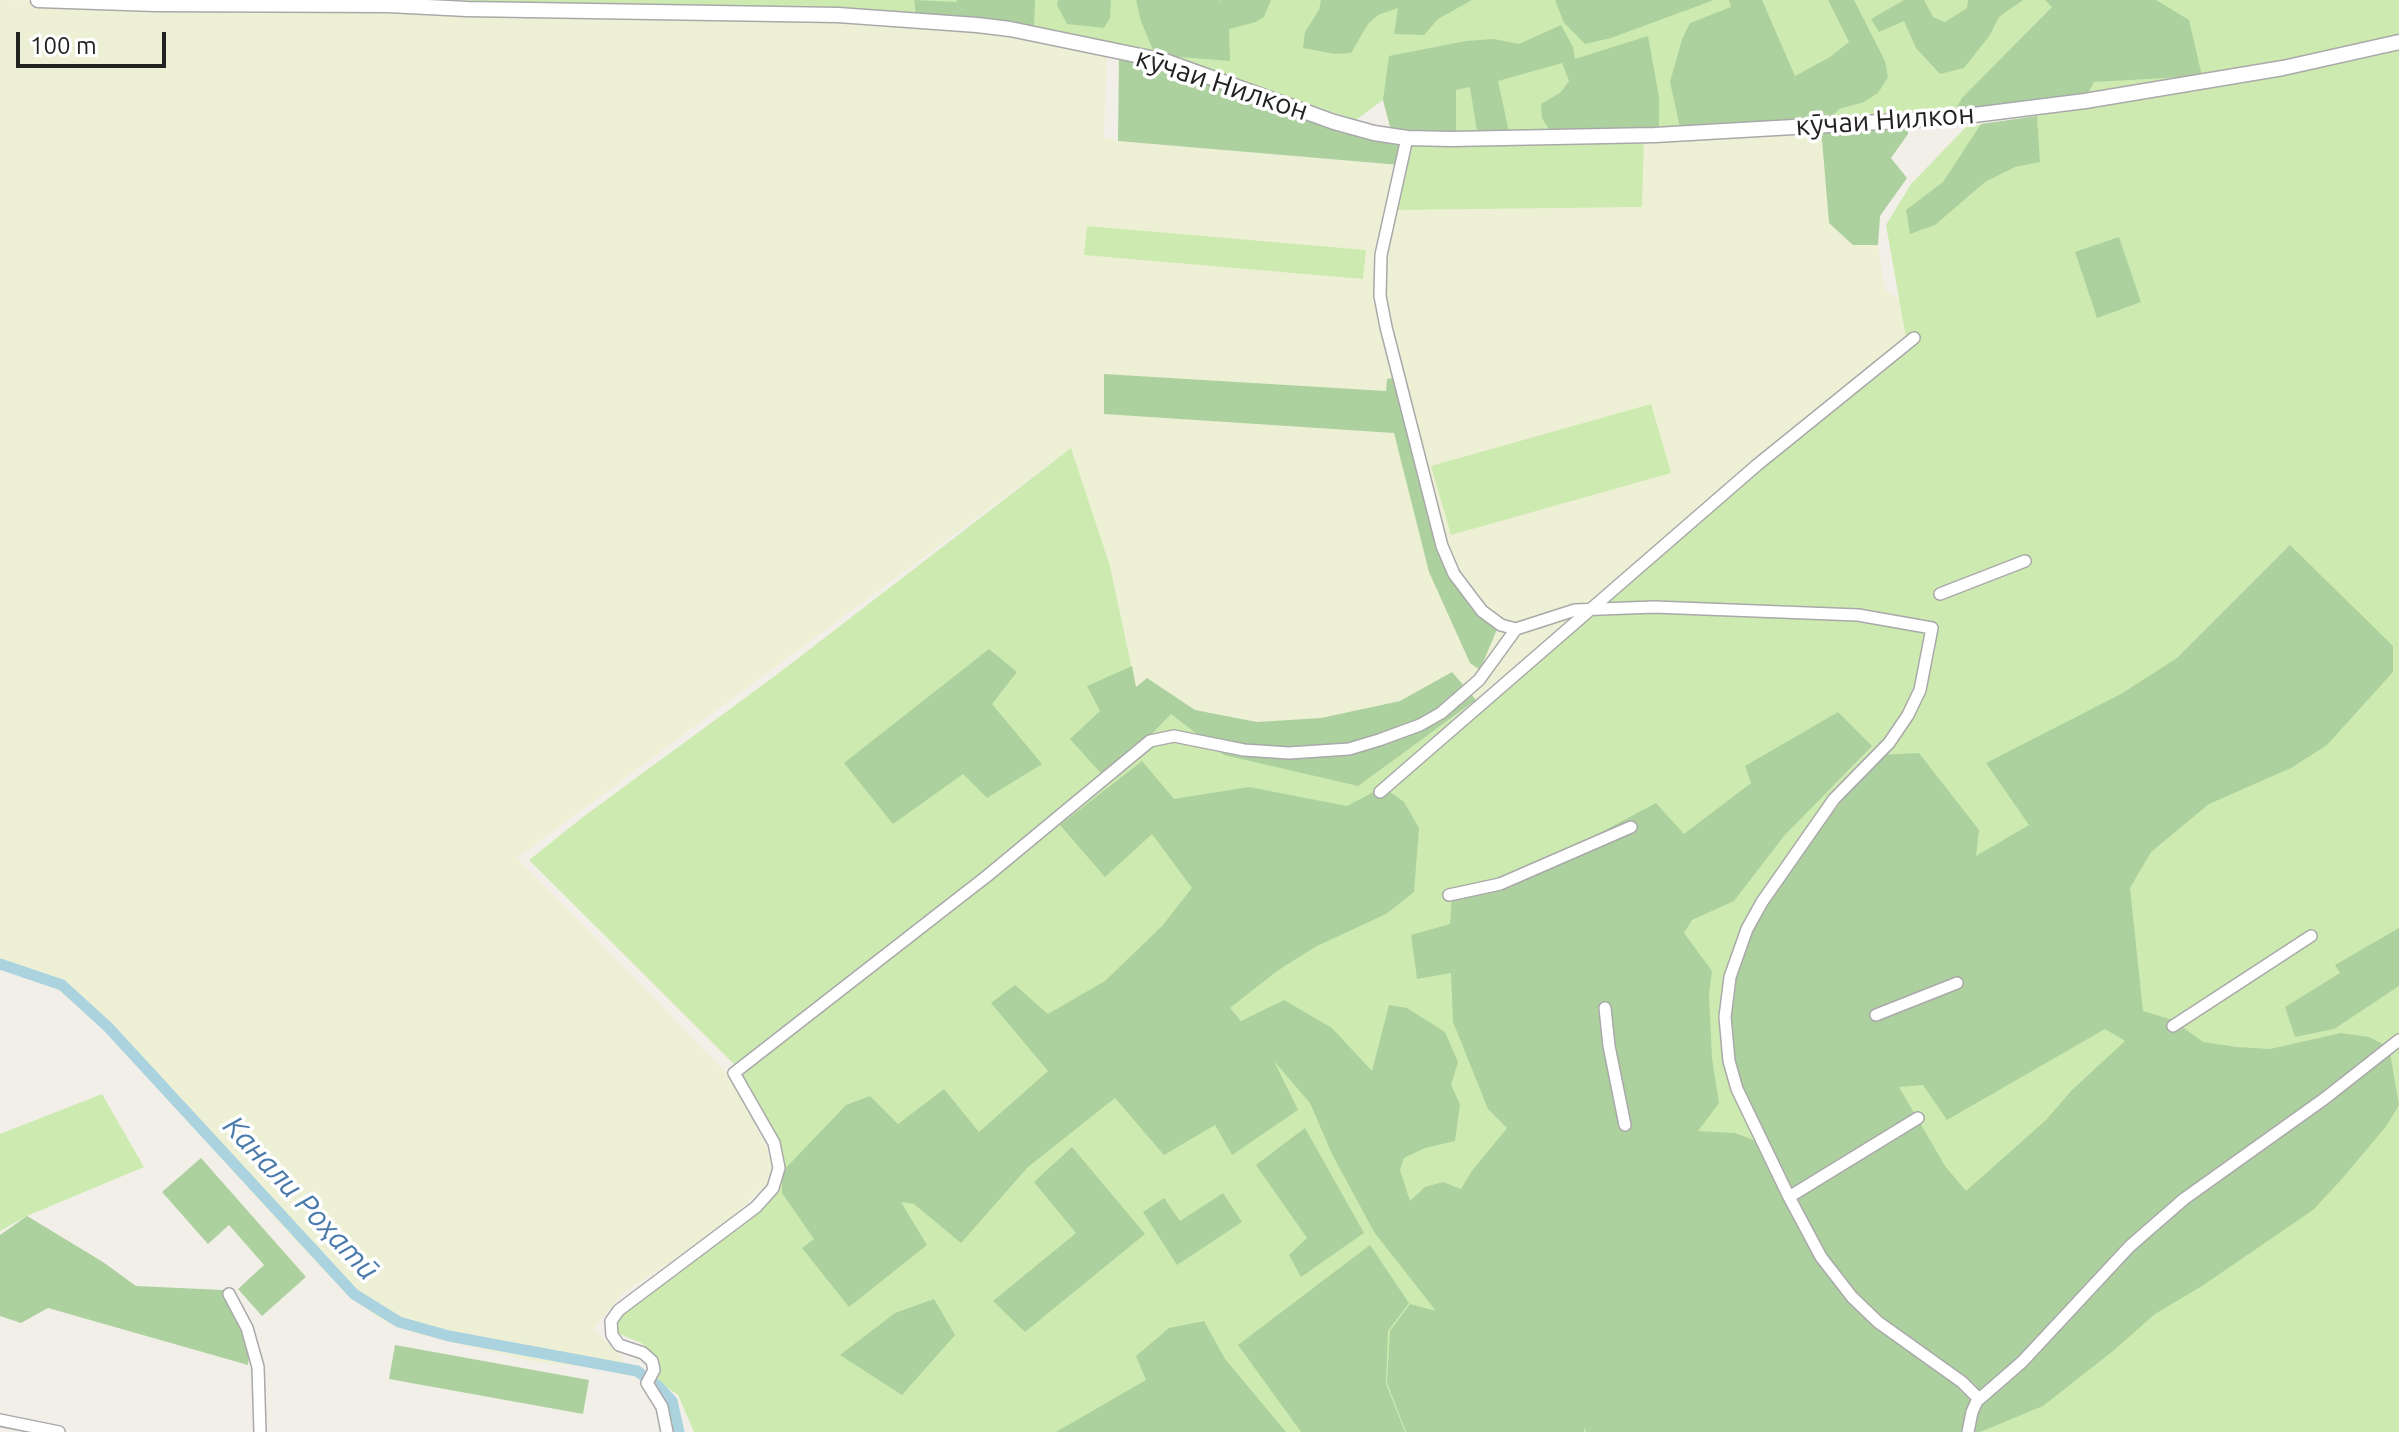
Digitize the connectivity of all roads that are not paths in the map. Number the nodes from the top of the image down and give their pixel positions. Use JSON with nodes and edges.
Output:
{"nodes":[{"id":1,"x":38,"y":0,"type":"edge"},
{"id":2,"x":2399,"y":42,"type":"edge"},
{"id":3,"x":1407,"y":138,"type":"junction"},
{"id":4,"x":1914,"y":338,"type":"dead end"},
{"id":5,"x":2025,"y":561,"type":"dead end"},
{"id":6,"x":1940,"y":594,"type":"dead end"},
{"id":7,"x":1592,"y":609,"type":"junction"},
{"id":8,"x":1516,"y":629,"type":"junction"},
{"id":9,"x":1380,"y":792,"type":"dead end"},
{"id":10,"x":1631,"y":827,"type":"dead end"},
{"id":11,"x":1449,"y":895,"type":"dead end"},
{"id":12,"x":2311,"y":936,"type":"dead end"},
{"id":13,"x":1957,"y":983,"type":"dead end"},
{"id":14,"x":1605,"y":1008,"type":"dead end"},
{"id":15,"x":1876,"y":1015,"type":"dead end"},
{"id":16,"x":2173,"y":1026,"type":"dead end"},
{"id":17,"x":2399,"y":1040,"type":"edge"},
{"id":18,"x":1918,"y":1118,"type":"dead end"},
{"id":19,"x":1625,"y":1125,"type":"dead end"},
{"id":20,"x":1789,"y":1197,"type":"junction"},
{"id":21,"x":229,"y":1294,"type":"dead end"},
{"id":22,"x":1979,"y":1399,"type":"junction"},
{"id":23,"x":0,"y":1420,"type":"edge"},
{"id":24,"x":59,"y":1432,"type":"edge"},
{"id":25,"x":260,"y":1432,"type":"edge"},
{"id":26,"x":667,"y":1432,"type":"edge"},
{"id":27,"x":1968,"y":1432,"type":"edge"}],
"edges":[{"from":1,"to":3,"type":"street","name":"кӯчаи Нилкон"},
{"from":2,"to":3,"type":"street","name":"кӯчаи Нилкон"},
{"from":3,"to":8,"type":"street"},
{"from":4,"to":7,"type":"street"},
{"from":5,"to":6,"type":"street"},
{"from":7,"to":8,"type":"street"},
{"from":7,"to":9,"type":"street"},
{"from":7,"to":20,"type":"street"},
{"from":8,"to":26,"type":"street"},
{"from":10,"to":11,"type":"street"},
{"from":12,"to":16,"type":"street"},
{"from":13,"to":15,"type":"street"},
{"from":14,"to":19,"type":"street"},
{"from":17,"to":22,"type":"street"},
{"from":18,"to":20,"type":"street"},
{"from":20,"to":22,"type":"street"},
{"from":21,"to":25,"type":"street"},
{"from":22,"to":27,"type":"street"},
{"from":23,"to":24,"type":"street"}]}
